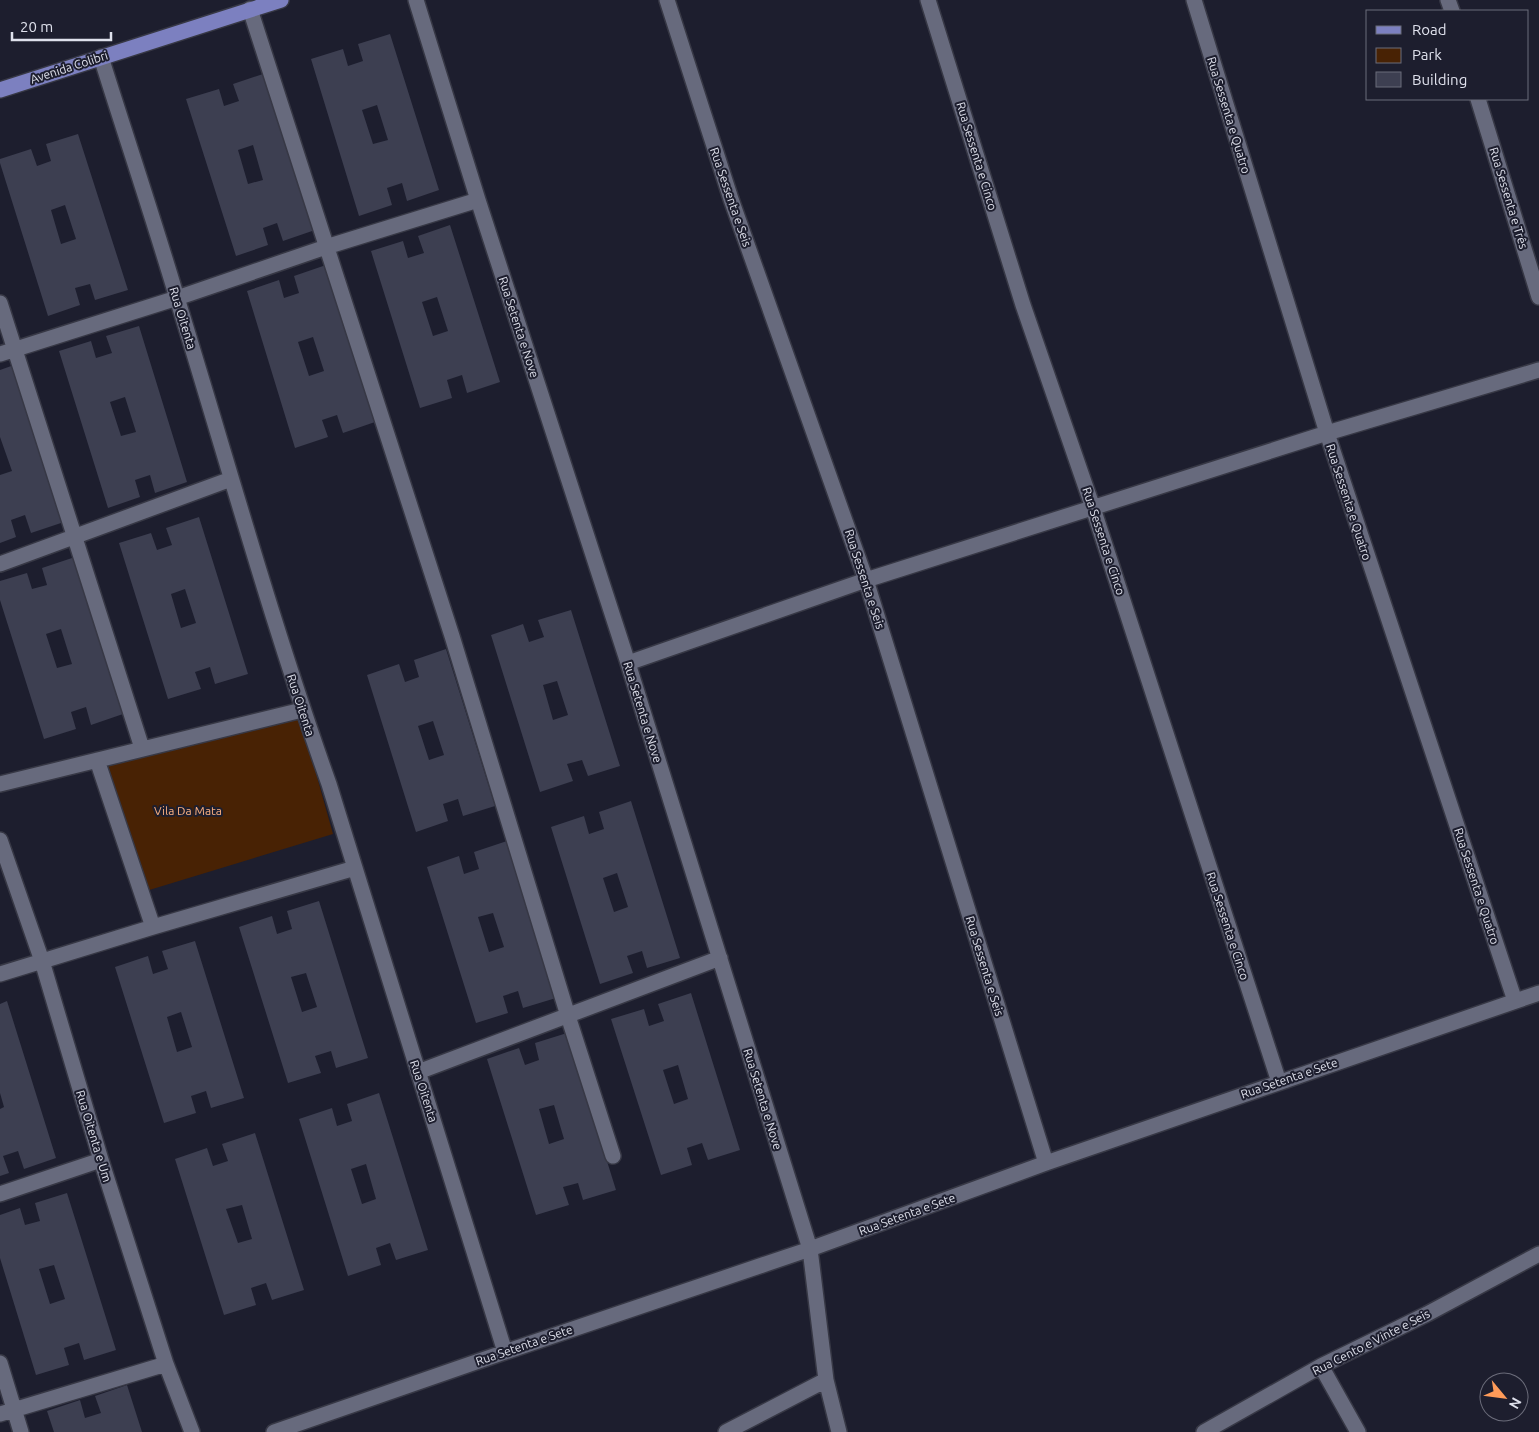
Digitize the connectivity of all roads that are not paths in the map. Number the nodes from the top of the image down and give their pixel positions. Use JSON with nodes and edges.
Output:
{"nodes":[{"id":1,"x":281,"y":0,"type":"edge"},
{"id":2,"x":416,"y":0,"type":"edge"},
{"id":3,"x":667,"y":0,"type":"edge"},
{"id":4,"x":928,"y":0,"type":"edge"},
{"id":5,"x":1194,"y":0,"type":"edge"},
{"id":6,"x":250,"y":10,"type":"junction"},
{"id":7,"x":101,"y":57,"type":"junction"},
{"id":8,"x":0,"y":90,"type":"edge"},
{"id":9,"x":1478,"y":100,"type":"edge"},
{"id":10,"x":478,"y":200,"type":"junction"},
{"id":11,"x":326,"y":247,"type":"junction"},
{"id":12,"x":1539,"y":297,"type":"edge"},
{"id":13,"x":177,"y":298,"type":"junction"},
{"id":14,"x":0,"y":304,"type":"edge"},
{"id":15,"x":7,"y":352,"type":"edge"},
{"id":16,"x":1539,"y":370,"type":"edge"},
{"id":17,"x":1327,"y":433,"type":"junction"},
{"id":18,"x":230,"y":479,"type":"junction"},
{"id":19,"x":1093,"y":508,"type":"junction"},
{"id":20,"x":75,"y":536,"type":"junction"},
{"id":21,"x":0,"y":564,"type":"edge"},
{"id":22,"x":866,"y":580,"type":"junction"},
{"id":23,"x":628,"y":663,"type":"junction"},
{"id":24,"x":302,"y":710,"type":"junction"},
{"id":25,"x":142,"y":748,"type":"junction"},
{"id":26,"x":97,"y":760,"type":"junction"},
{"id":27,"x":0,"y":784,"type":"edge"},
{"id":28,"x":0,"y":840,"type":"edge"},
{"id":29,"x":355,"y":868,"type":"junction"},
{"id":30,"x":153,"y":927,"type":"junction"},
{"id":31,"x":720,"y":958,"type":"junction"},
{"id":32,"x":42,"y":961,"type":"junction"},
{"id":33,"x":0,"y":974,"type":"edge"},
{"id":34,"x":1539,"y":993,"type":"edge"},
{"id":35,"x":1515,"y":1001,"type":"junction"},
{"id":36,"x":568,"y":1016,"type":"junction"},
{"id":37,"x":418,"y":1072,"type":"junction"},
{"id":38,"x":1279,"y":1082,"type":"junction"},
{"id":39,"x":613,"y":1156,"type":"dead end"},
{"id":40,"x":101,"y":1160,"type":"junction"},
{"id":41,"x":1046,"y":1164,"type":"junction"},
{"id":42,"x":0,"y":1194,"type":"edge"},
{"id":43,"x":810,"y":1249,"type":"junction"},
{"id":44,"x":1539,"y":1254,"type":"edge"},
{"id":45,"x":506,"y":1352,"type":"junction"},
{"id":46,"x":0,"y":1363,"type":"edge"},
{"id":47,"x":166,"y":1364,"type":"junction"},
{"id":48,"x":1321,"y":1366,"type":"junction"},
{"id":49,"x":826,"y":1380,"type":"junction"},
{"id":50,"x":16,"y":1409,"type":"junction"},
{"id":51,"x":0,"y":1414,"type":"edge"},
{"id":52,"x":21,"y":1432,"type":"edge"},
{"id":53,"x":192,"y":1432,"type":"edge"},
{"id":54,"x":274,"y":1432,"type":"edge"},
{"id":55,"x":726,"y":1432,"type":"edge"},
{"id":56,"x":838,"y":1432,"type":"edge"},
{"id":57,"x":1204,"y":1432,"type":"edge"},
{"id":58,"x":1358,"y":1432,"type":"edge"}],
"edges":[{"from":1,"to":6,"type":"main road","name":"Avenida Colibri"},
{"from":2,"to":10,"type":"street","name":"Rua Setenta e Nove"},
{"from":3,"to":22,"type":"street","name":"Rua Sessenta e Seis"},
{"from":4,"to":19,"type":"street","name":"Rua Sessenta e Cinco"},
{"from":5,"to":17,"type":"street","name":"Rua Sessenta e Quatro"},
{"from":6,"to":7,"type":"main road","name":"Avenida Colibri"},
{"from":6,"to":11,"type":"street"},
{"from":7,"to":8,"type":"main road","name":"Avenida Colibri"},
{"from":7,"to":13,"type":"street","name":"Rua Oitenta"},
{"from":9,"to":12,"type":"street","name":"Rua Sessenta e Três"},
{"from":10,"to":11,"type":"street"},
{"from":10,"to":23,"type":"street","name":"Rua Setenta e Nove"},
{"from":11,"to":13,"type":"street"},
{"from":11,"to":36,"type":"street"},
{"from":13,"to":15,"type":"street"},
{"from":13,"to":18,"type":"street","name":"Rua Oitenta"},
{"from":14,"to":15,"type":"street"},
{"from":15,"to":20,"type":"street"},
{"from":16,"to":17,"type":"street"},
{"from":17,"to":19,"type":"street"},
{"from":17,"to":35,"type":"street","name":"Rua Sessenta e Quatro"},
{"from":18,"to":20,"type":"street"},
{"from":18,"to":24,"type":"street","name":"Rua Oitenta"},
{"from":19,"to":22,"type":"street"},
{"from":19,"to":38,"type":"street","name":"Rua Sessenta e Cinco"},
{"from":20,"to":21,"type":"street"},
{"from":20,"to":25,"type":"street"},
{"from":22,"to":23,"type":"street"},
{"from":22,"to":41,"type":"street","name":"Rua Sessenta e Seis"},
{"from":23,"to":31,"type":"street","name":"Rua Setenta e Nove"},
{"from":24,"to":25,"type":"street"},
{"from":24,"to":29,"type":"street","name":"Rua Oitenta"},
{"from":25,"to":26,"type":"street"},
{"from":26,"to":27,"type":"street"},
{"from":26,"to":30,"type":"street"},
{"from":28,"to":32,"type":"street","name":"Rua Oitenta e Um"},
{"from":29,"to":30,"type":"street"},
{"from":29,"to":37,"type":"street","name":"Rua Oitenta"},
{"from":30,"to":32,"type":"street"},
{"from":31,"to":36,"type":"street"},
{"from":31,"to":43,"type":"street","name":"Rua Setenta e Nove"},
{"from":32,"to":33,"type":"street"},
{"from":32,"to":40,"type":"street","name":"Rua Oitenta e Um"},
{"from":34,"to":35,"type":"street","name":"Rua Setenta e Sete"},
{"from":35,"to":38,"type":"street","name":"Rua Setenta e Sete"},
{"from":36,"to":37,"type":"street"},
{"from":36,"to":39,"type":"street"},
{"from":37,"to":45,"type":"street","name":"Rua Oitenta"},
{"from":38,"to":41,"type":"street","name":"Rua Setenta e Sete"},
{"from":40,"to":42,"type":"street"},
{"from":40,"to":47,"type":"street","name":"Rua Oitenta e Um"},
{"from":41,"to":43,"type":"street","name":"Rua Setenta e Sete"},
{"from":43,"to":45,"type":"street","name":"Rua Setenta e Sete"},
{"from":43,"to":49,"type":"street","name":"Rua Setenta e Nove"},
{"from":44,"to":48,"type":"street","name":"Rua Cento e Vinte e Seis"},
{"from":45,"to":54,"type":"street","name":"Rua Setenta e Sete"},
{"from":46,"to":50,"type":"street"},
{"from":47,"to":50,"type":"street"},
{"from":47,"to":53,"type":"street","name":"Rua Oitenta e Um"},
{"from":48,"to":57,"type":"street","name":"Rua Cento e Vinte e Seis"},
{"from":48,"to":58,"type":"street"},
{"from":49,"to":55,"type":"street"},
{"from":49,"to":56,"type":"street","name":"Rua Setenta e Nove"},
{"from":50,"to":51,"type":"street"},
{"from":50,"to":52,"type":"street"}]}
